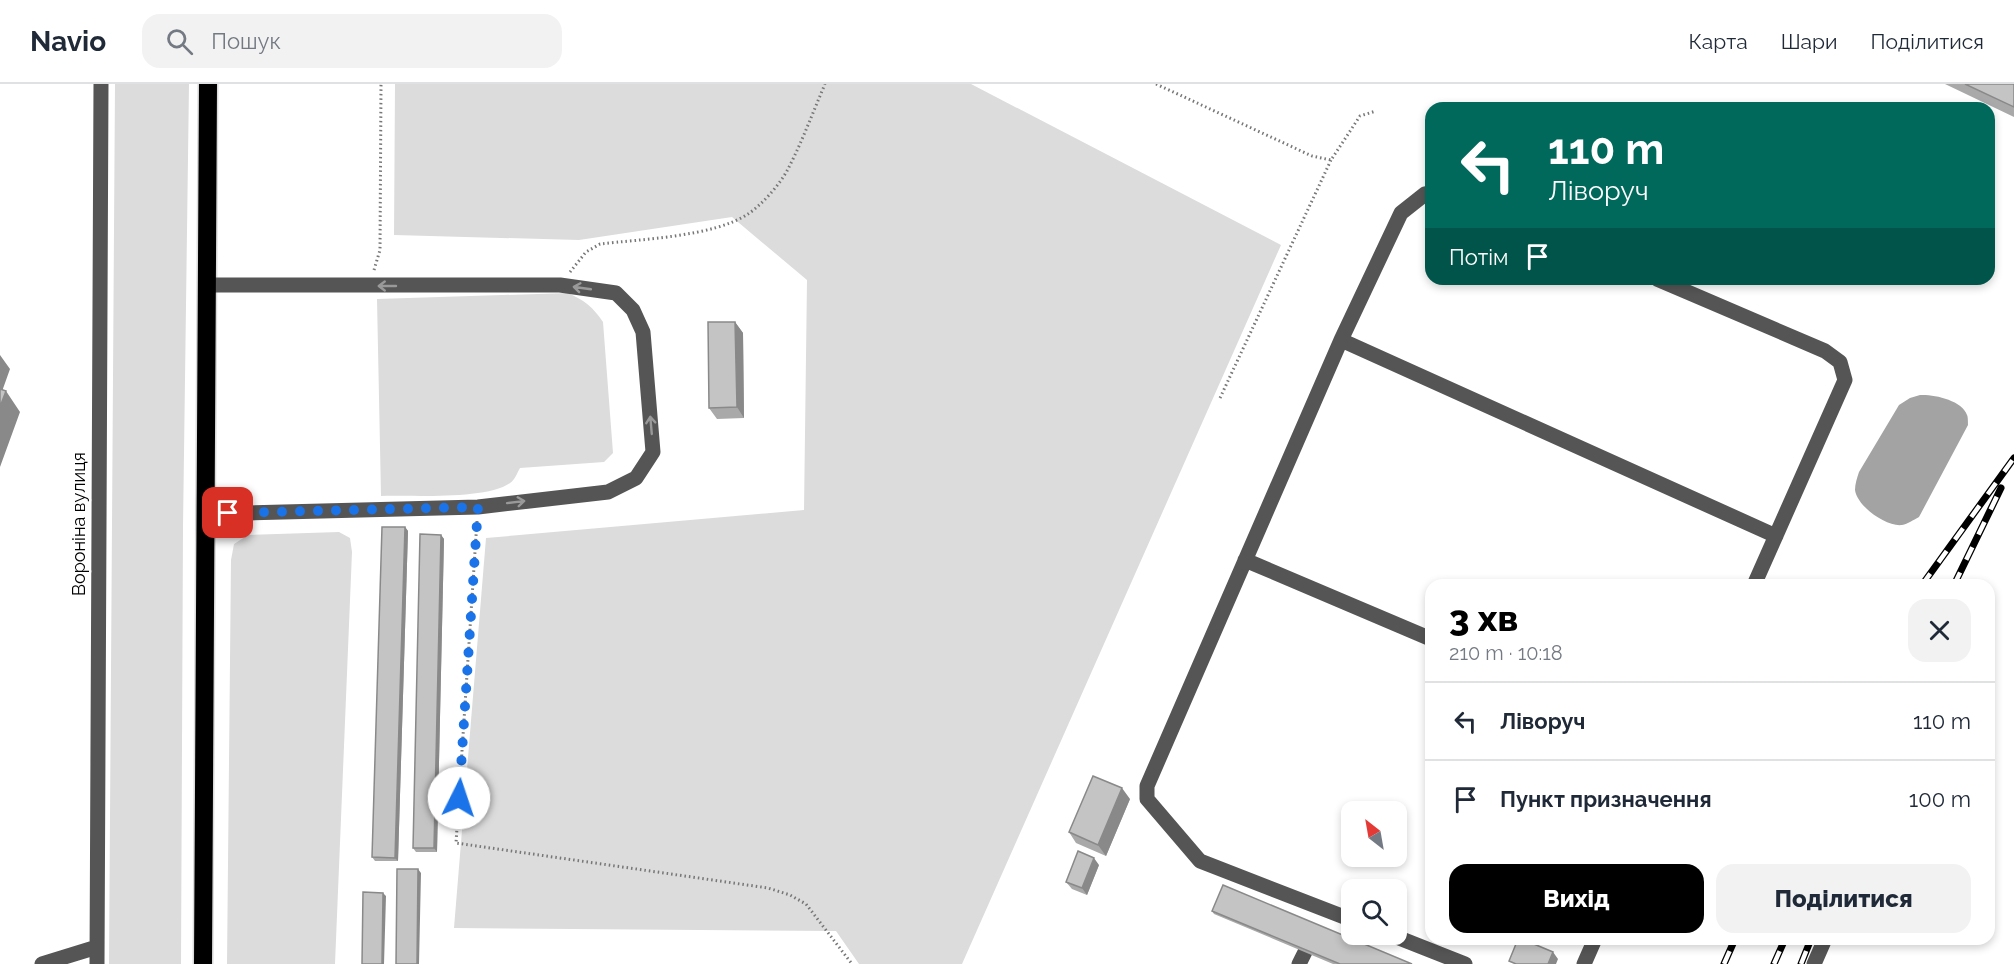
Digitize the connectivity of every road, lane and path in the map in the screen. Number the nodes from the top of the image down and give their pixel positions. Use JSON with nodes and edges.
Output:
{"nodes":[{"id":1,"x":101,"y":84,"type":"edge"},
{"id":2,"x":208,"y":84,"type":"edge"},
{"id":3,"x":381,"y":84,"type":"edge"},
{"id":4,"x":825,"y":84,"type":"edge"},
{"id":5,"x":1156,"y":84,"type":"edge"},
{"id":6,"x":1376,"y":111,"type":"dead end"},
{"id":7,"x":1331,"y":160,"type":"junction"},
{"id":8,"x":1425,"y":194,"type":"edge"},
{"id":9,"x":207,"y":285,"type":"junction"},
{"id":10,"x":560,"y":285,"type":"junction"},
{"id":11,"x":1671,"y":285,"type":"edge"},
{"id":12,"x":368,"y":286,"type":"junction"},
{"id":13,"x":1341,"y":340,"type":"junction"},
{"id":14,"x":1220,"y":398,"type":"dead end"},
{"id":15,"x":478,"y":507,"type":"junction"},
{"id":16,"x":206,"y":514,"type":"junction"},
{"id":17,"x":1776,"y":536,"type":"junction"},
{"id":18,"x":1245,"y":560,"type":"junction"},
{"id":19,"x":1757,"y":579,"type":"edge"},
{"id":20,"x":1425,"y":636,"type":"edge"},
{"id":21,"x":1324,"y":908,"type":"junction"},
{"id":22,"x":1341,"y":915,"type":"edge"},
{"id":23,"x":1316,"y":926,"type":"edge"},
{"id":24,"x":1407,"y":942,"type":"edge"},
{"id":25,"x":1592,"y":945,"type":"edge"},
{"id":26,"x":1822,"y":945,"type":"edge"},
{"id":27,"x":97,"y":947,"type":"junction"},
{"id":28,"x":1429,"y":951,"type":"junction"},
{"id":29,"x":42,"y":964,"type":"edge"},
{"id":30,"x":97,"y":964,"type":"edge"},
{"id":31,"x":203,"y":964,"type":"edge"},
{"id":32,"x":852,"y":964,"type":"edge"},
{"id":33,"x":1443,"y":964,"type":"edge"},
{"id":34,"x":1465,"y":964,"type":"edge"},
{"id":35,"x":1584,"y":964,"type":"edge"},
{"id":36,"x":1814,"y":964,"type":"edge"}],
"edges":[{"from":1,"to":27,"type":"street","name":"Вороніна вулиця"},
{"from":2,"to":9,"type":"highway"},
{"from":3,"to":12,"type":"path"},
{"from":4,"to":10,"type":"path"},
{"from":5,"to":7,"type":"path"},
{"from":6,"to":7,"type":"path"},
{"from":7,"to":14,"type":"path"},
{"from":8,"to":13,"type":"street"},
{"from":9,"to":12,"type":"street"},
{"from":9,"to":16,"type":"highway"},
{"from":10,"to":12,"type":"street","one_way":true},
{"from":15,"to":10,"type":"street","one_way":true},
{"from":11,"to":17,"type":"street"},
{"from":13,"to":17,"type":"street"},
{"from":13,"to":18,"type":"street"},
{"from":15,"to":16,"type":"street"},
{"from":15,"to":32,"type":"path"},
{"from":16,"to":31,"type":"highway"},
{"from":17,"to":19,"type":"street"},
{"from":18,"to":20,"type":"street"},
{"from":18,"to":21,"type":"street"},
{"from":21,"to":22,"type":"street"},
{"from":21,"to":23,"type":"street"},
{"from":24,"to":28,"type":"street"},
{"from":25,"to":35,"type":"street"},
{"from":26,"to":36,"type":"street"},
{"from":27,"to":29,"type":"street"},
{"from":27,"to":30,"type":"street","name":"Вороніна вулиця"},
{"from":28,"to":33,"type":"street"},
{"from":28,"to":34,"type":"street"}]}
